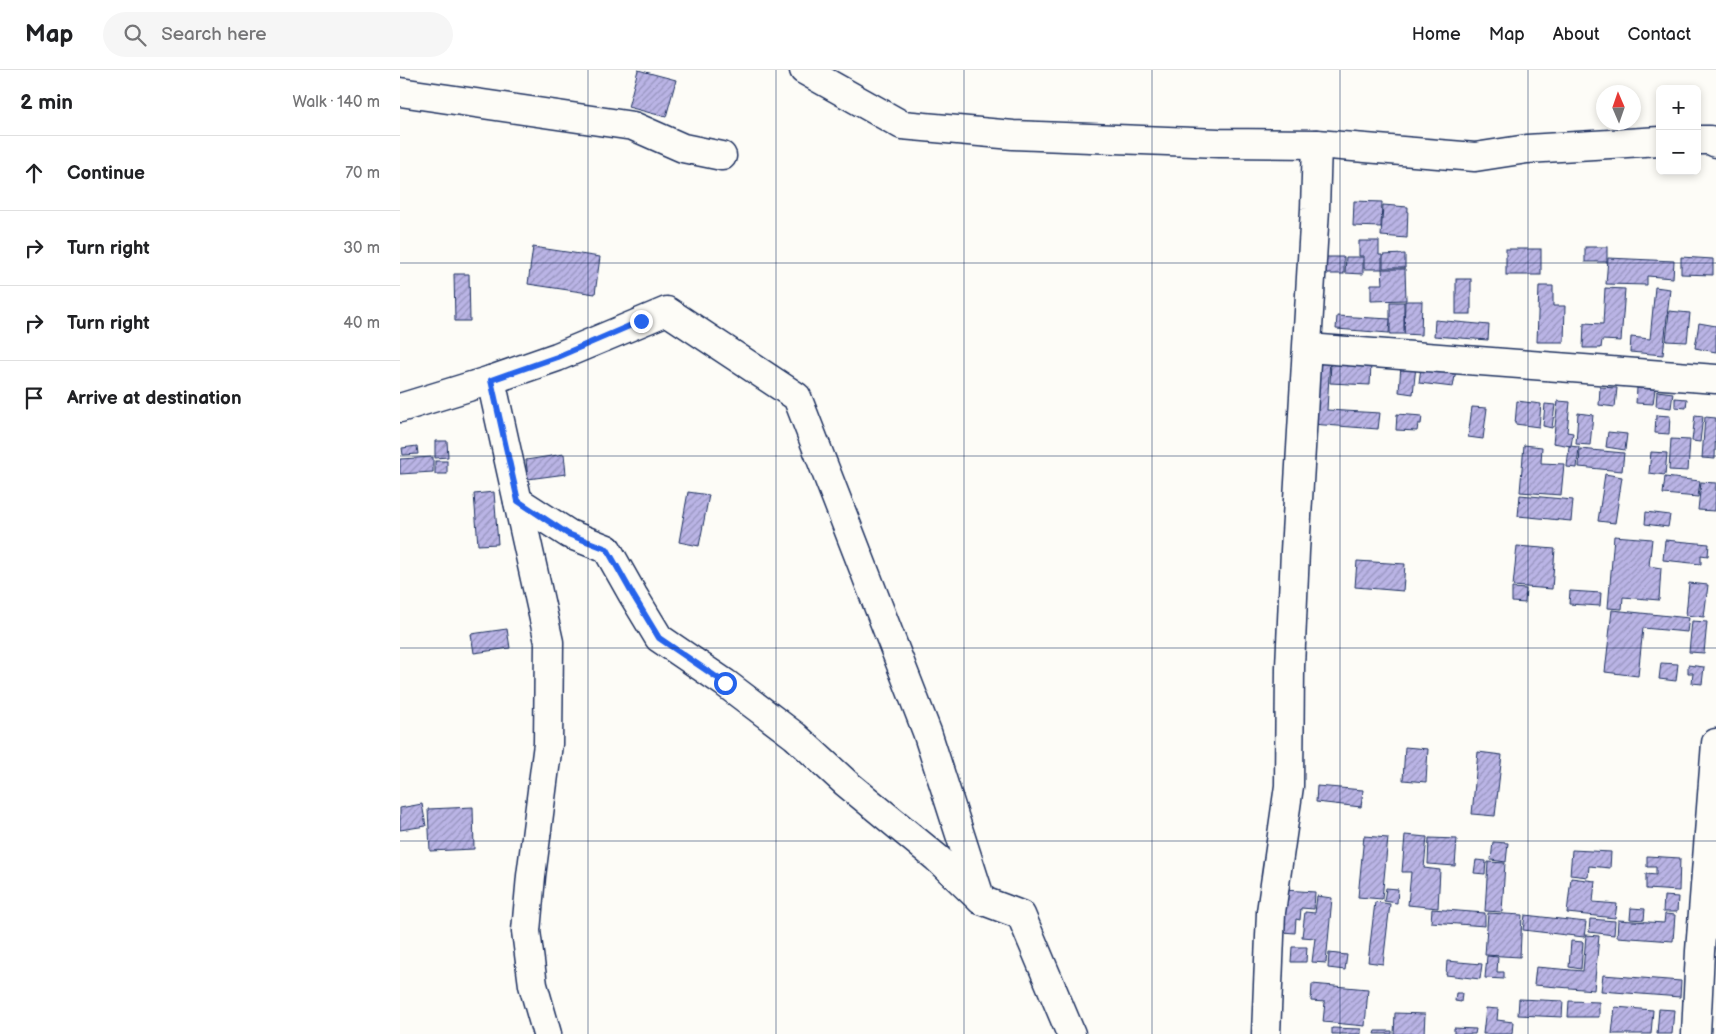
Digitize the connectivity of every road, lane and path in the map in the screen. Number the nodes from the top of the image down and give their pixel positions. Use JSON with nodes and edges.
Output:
{"nodes":[{"id":1,"x":804,"y":70,"type":"edge"},
{"id":2,"x":400,"y":92,"type":"edge"},
{"id":3,"x":1701,"y":140,"type":"edge"},
{"id":4,"x":1656,"y":141,"type":"edge"},
{"id":5,"x":1716,"y":143,"type":"edge"},
{"id":6,"x":1317,"y":144,"type":"junction"},
{"id":7,"x":722,"y":156,"type":"dead end"},
{"id":8,"x":1308,"y":348,"type":"junction"},
{"id":9,"x":1716,"y":379,"type":"edge"},
{"id":10,"x":491,"y":380,"type":"junction"},
{"id":11,"x":400,"y":408,"type":"edge"},
{"id":12,"x":518,"y":501,"type":"junction"},
{"id":13,"x":1716,"y":743,"type":"edge"},
{"id":14,"x":980,"y":900,"type":"junction"},
{"id":15,"x":547,"y":1034,"type":"edge"},
{"id":16,"x":1071,"y":1034,"type":"edge"},
{"id":17,"x":1266,"y":1034,"type":"edge"},
{"id":18,"x":1696,"y":1034,"type":"edge"}],
"edges":[{"from":1,"to":6,"type":"street"},
{"from":2,"to":7,"type":"street"},
{"from":3,"to":5,"type":"street"},
{"from":4,"to":6,"type":"street"},
{"from":6,"to":8,"type":"street"},
{"from":8,"to":9,"type":"street"},
{"from":8,"to":17,"type":"street"},
{"from":10,"to":11,"type":"street"},
{"from":10,"to":12,"type":"street"},
{"from":10,"to":14,"type":"street"},
{"from":12,"to":14,"type":"street"},
{"from":12,"to":15,"type":"street"},
{"from":13,"to":18,"type":"street"},
{"from":14,"to":16,"type":"street"}]}
